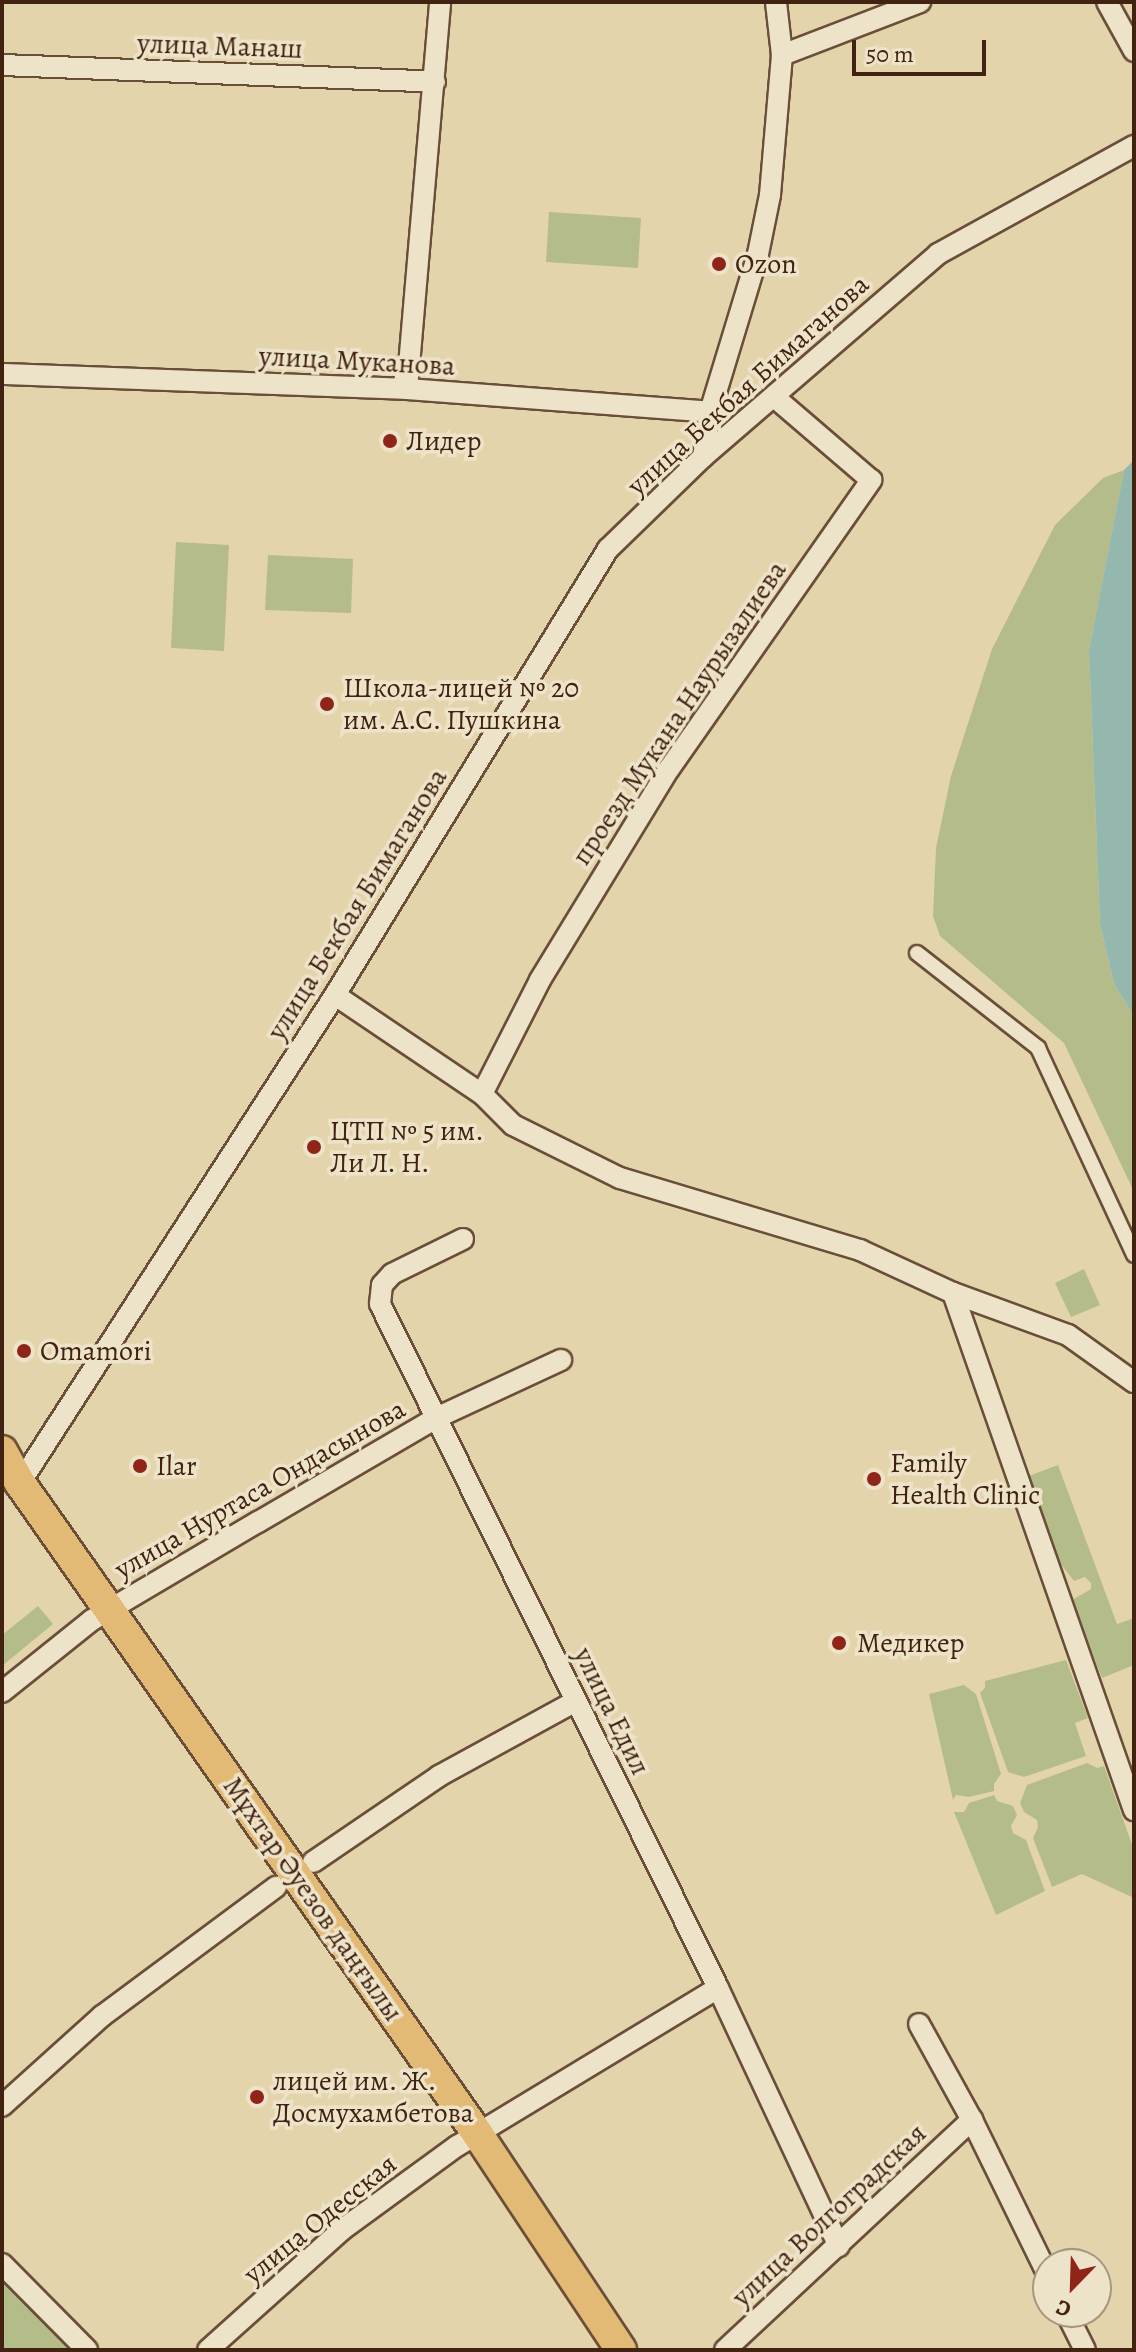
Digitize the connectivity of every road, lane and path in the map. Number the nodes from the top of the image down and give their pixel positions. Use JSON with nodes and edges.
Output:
{"nodes":[{"id":1,"x":440,"y":2,"type":"edge"},
{"id":2,"x":776,"y":2,"type":"edge"},
{"id":3,"x":920,"y":2,"type":"edge"},
{"id":4,"x":1107,"y":2,"type":"edge"},
{"id":5,"x":1134,"y":51,"type":"edge"},
{"id":6,"x":782,"y":55,"type":"junction"},
{"id":7,"x":2,"y":65,"type":"edge"},
{"id":8,"x":435,"y":82,"type":"junction"},
{"id":9,"x":1134,"y":146,"type":"edge"},
{"id":10,"x":2,"y":374,"type":"edge"},
{"id":11,"x":407,"y":389,"type":"junction"},
{"id":12,"x":774,"y":397,"type":"junction"},
{"id":13,"x":710,"y":412,"type":"junction"},
{"id":14,"x":703,"y":457,"type":"junction"},
{"id":15,"x":917,"y":953,"type":"dead end"},
{"id":16,"x":335,"y":995,"type":"junction"},
{"id":17,"x":482,"y":1094,"type":"junction"},
{"id":18,"x":463,"y":1239,"type":"dead end"},
{"id":19,"x":1134,"y":1255,"type":"edge"},
{"id":20,"x":953,"y":1293,"type":"junction"},
{"id":21,"x":561,"y":1360,"type":"dead end"},
{"id":22,"x":1134,"y":1382,"type":"edge"},
{"id":23,"x":436,"y":1418,"type":"junction"},
{"id":24,"x":2,"y":1451,"type":"edge"},
{"id":25,"x":20,"y":1483,"type":"junction"},
{"id":26,"x":111,"y":1609,"type":"junction"},
{"id":27,"x":2,"y":1692,"type":"edge"},
{"id":28,"x":576,"y":1701,"type":"junction"},
{"id":29,"x":1134,"y":1810,"type":"edge"},
{"id":30,"x":313,"y":1862,"type":"dead end"},
{"id":31,"x":276,"y":1887,"type":"dead end"},
{"id":32,"x":718,"y":1988,"type":"junction"},
{"id":33,"x":919,"y":2024,"type":"dead end"},
{"id":34,"x":2,"y":2106,"type":"edge"},
{"id":35,"x":972,"y":2120,"type":"junction"},
{"id":36,"x":477,"y":2133,"type":"junction"},
{"id":37,"x":839,"y":2246,"type":"junction"},
{"id":38,"x":1035,"y":2248,"type":"edge"},
{"id":39,"x":2,"y":2264,"type":"edge"},
{"id":40,"x":1074,"y":2328,"type":"edge"},
{"id":41,"x":87,"y":2350,"type":"edge"},
{"id":42,"x":208,"y":2350,"type":"edge"},
{"id":43,"x":621,"y":2350,"type":"edge"},
{"id":44,"x":725,"y":2350,"type":"edge"},
{"id":45,"x":1085,"y":2350,"type":"edge"}],
"edges":[{"from":1,"to":8,"type":"street"},
{"from":2,"to":6,"type":"street"},
{"from":3,"to":6,"type":"street"},
{"from":4,"to":5,"type":"street"},
{"from":6,"to":13,"type":"street"},
{"from":7,"to":8,"type":"street","name":"улица Манаш"},
{"from":8,"to":11,"type":"street"},
{"from":9,"to":12,"type":"street","name":"улица Бекбая Бимаганова"},
{"from":10,"to":11,"type":"street","name":"улица Муканова"},
{"from":11,"to":13,"type":"street","name":"улица Муканова"},
{"from":12,"to":14,"type":"street","name":"улица Бекбая Бимаганова"},
{"from":12,"to":17,"type":"street","name":"проезд Мукана Наурызалиева"},
{"from":13,"to":14,"type":"street"},
{"from":14,"to":16,"type":"street","name":"улица Бекбая Бимаганова"},
{"from":15,"to":19,"type":"street"},
{"from":16,"to":17,"type":"street"},
{"from":16,"to":25,"type":"street","name":"улица Бекбая Бимаганова"},
{"from":17,"to":20,"type":"street"},
{"from":18,"to":23,"type":"street","name":"улица Едил"},
{"from":20,"to":22,"type":"street"},
{"from":20,"to":29,"type":"street"},
{"from":21,"to":23,"type":"street","name":"улица Нуртаса Ондасынова"},
{"from":23,"to":26,"type":"street","name":"улица Нуртаса Ондасынова"},
{"from":23,"to":28,"type":"street","name":"улица Едил"},
{"from":24,"to":25,"type":"main road","name":"Мұхтар Әуезов даңғылы"},
{"from":25,"to":26,"type":"main road","name":"Мұхтар Әуезов даңғылы"},
{"from":26,"to":27,"type":"street","name":"улица Нуртаса Ондасынова"},
{"from":26,"to":36,"type":"main road","name":"Мұхтар Әуезов даңғылы"},
{"from":28,"to":30,"type":"street"},
{"from":28,"to":32,"type":"street","name":"улица Едил"},
{"from":31,"to":34,"type":"street"},
{"from":32,"to":36,"type":"street","name":"улица Одесская"},
{"from":32,"to":37,"type":"street","name":"улица Едил"},
{"from":33,"to":35,"type":"street"},
{"from":35,"to":37,"type":"street","name":"улица Волгоградская"},
{"from":35,"to":38,"type":"street"},
{"from":36,"to":42,"type":"street","name":"улица Одесская"},
{"from":36,"to":43,"type":"main road","name":"Мұхтар Әуезов даңғылы"},
{"from":37,"to":44,"type":"street","name":"улица Волгоградская"},
{"from":39,"to":41,"type":"street"},
{"from":40,"to":45,"type":"street"}]}
